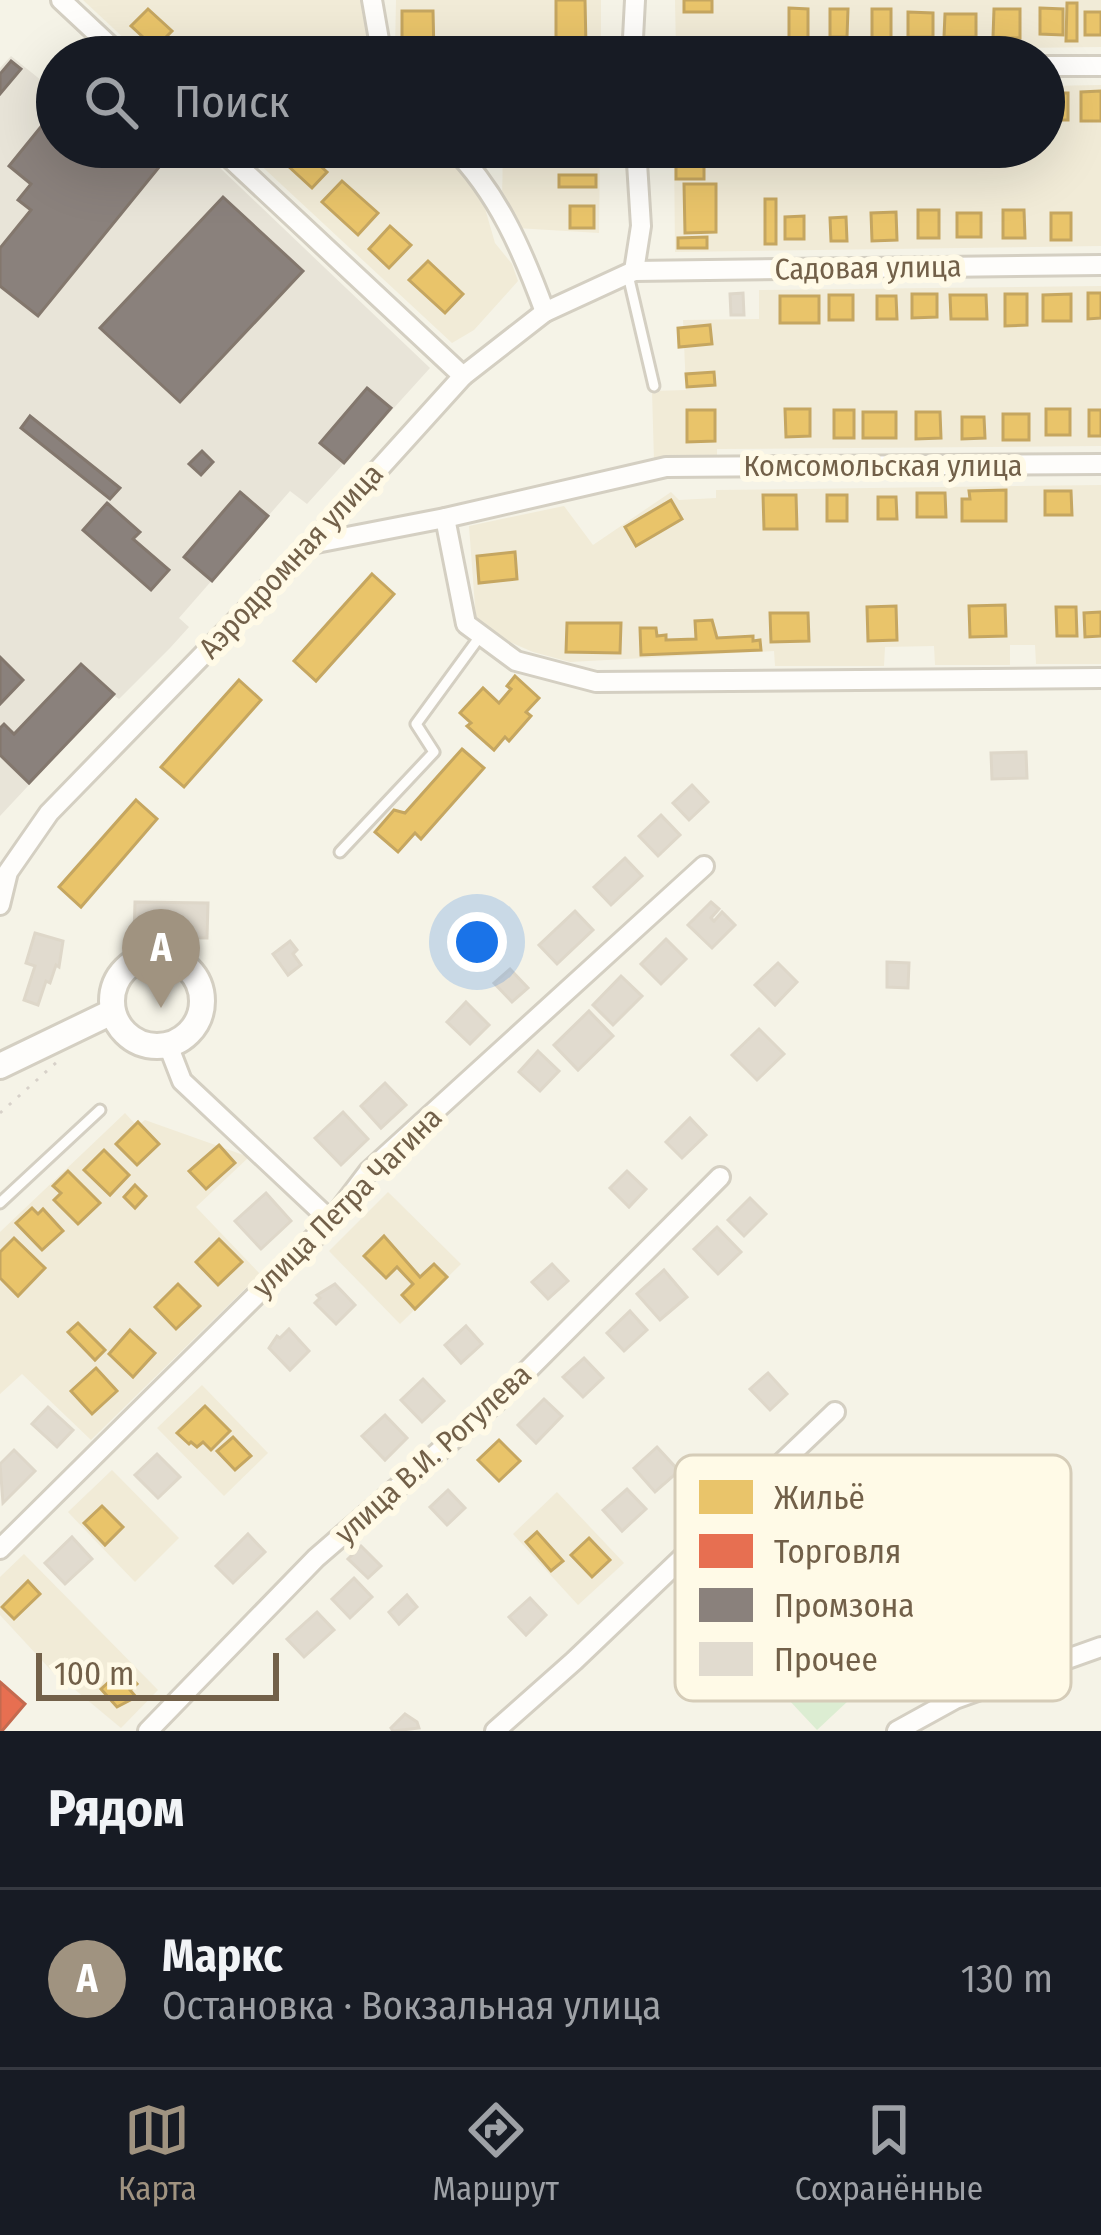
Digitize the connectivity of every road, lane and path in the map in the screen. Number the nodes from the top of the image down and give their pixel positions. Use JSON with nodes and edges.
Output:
{"nodes":[{"id":1,"x":61,"y":0,"type":"edge"},
{"id":2,"x":373,"y":0,"type":"edge"},
{"id":3,"x":635,"y":0,"type":"edge"},
{"id":4,"x":100,"y":36,"type":"edge"},
{"id":5,"x":379,"y":36,"type":"edge"},
{"id":6,"x":633,"y":36,"type":"edge"},
{"id":7,"x":1065,"y":66,"type":"edge"},
{"id":8,"x":1101,"y":66,"type":"edge"},
{"id":9,"x":240,"y":168,"type":"edge"},
{"id":10,"x":473,"y":168,"type":"edge"},
{"id":11,"x":637,"y":168,"type":"edge"},
{"id":12,"x":1101,"y":265,"type":"edge"},
{"id":13,"x":631,"y":273,"type":"junction"},
{"id":14,"x":545,"y":312,"type":"junction"},
{"id":15,"x":463,"y":376,"type":"junction"},
{"id":16,"x":654,"y":386,"type":"dead end"},
{"id":17,"x":1101,"y":464,"type":"edge"},
{"id":18,"x":446,"y":518,"type":"junction"},
{"id":19,"x":311,"y":544,"type":"junction"},
{"id":20,"x":481,"y":635,"type":"junction"},
{"id":21,"x":1101,"y":678,"type":"edge"},
{"id":22,"x":340,"y":852,"type":"dead end"},
{"id":23,"x":704,"y":866,"type":"dead end"},
{"id":24,"x":0,"y":905,"type":"edge"},
{"id":25,"x":112,"y":1012,"type":"junction"},
{"id":26,"x":168,"y":1046,"type":"junction"},
{"id":27,"x":0,"y":1066,"type":"edge"},
{"id":28,"x":100,"y":1110,"type":"dead end"},
{"id":29,"x":720,"y":1177,"type":"dead end"},
{"id":30,"x":0,"y":1203,"type":"edge"},
{"id":31,"x":331,"y":1222,"type":"junction"},
{"id":32,"x":835,"y":1412,"type":"dead end"},
{"id":33,"x":790,"y":1455,"type":"edge"},
{"id":34,"x":0,"y":1549,"type":"edge"},
{"id":35,"x":675,"y":1565,"type":"edge"},
{"id":36,"x":1101,"y":1647,"type":"edge"},
{"id":37,"x":1071,"y":1658,"type":"edge"},
{"id":38,"x":951,"y":1701,"type":"edge"},
{"id":39,"x":148,"y":1731,"type":"edge"},
{"id":40,"x":495,"y":1731,"type":"edge"},
{"id":41,"x":897,"y":1731,"type":"edge"}],
"edges":[{"from":1,"to":4,"type":"street"},
{"from":2,"to":5,"type":"street"},
{"from":3,"to":6,"type":"street"},
{"from":7,"to":8,"type":"street"},
{"from":9,"to":15,"type":"street"},
{"from":10,"to":14,"type":"street"},
{"from":11,"to":13,"type":"street"},
{"from":12,"to":13,"type":"street","name":"Садовая улица"},
{"from":13,"to":14,"type":"street","name":"Аэродромная улица"},
{"from":13,"to":16,"type":"lane"},
{"from":14,"to":15,"type":"street","name":"Аэродромная улица"},
{"from":15,"to":19,"type":"street","name":"Аэродромная улица"},
{"from":17,"to":18,"type":"street","name":"Комсомольская улица"},
{"from":18,"to":19,"type":"street","name":"Комсомольская улица"},
{"from":18,"to":20,"type":"street"},
{"from":19,"to":24,"type":"street","name":"Аэродромная улица"},
{"from":20,"to":21,"type":"street"},
{"from":20,"to":22,"type":"lane"},
{"from":23,"to":31,"type":"street","name":"улица Петра Чагина"},
{"from":25,"to":26,"type":"street"},
{"from":25,"to":26,"type":"street"},
{"from":25,"to":27,"type":"street"},
{"from":26,"to":31,"type":"street"},
{"from":28,"to":30,"type":"lane"},
{"from":29,"to":39,"type":"street","name":"улица В.И. Рогулева"},
{"from":31,"to":34,"type":"street","name":"улица Петра Чагина"},
{"from":32,"to":33,"type":"street"},
{"from":35,"to":40,"type":"street"},
{"from":36,"to":37,"type":"street"},
{"from":38,"to":41,"type":"street"}]}
